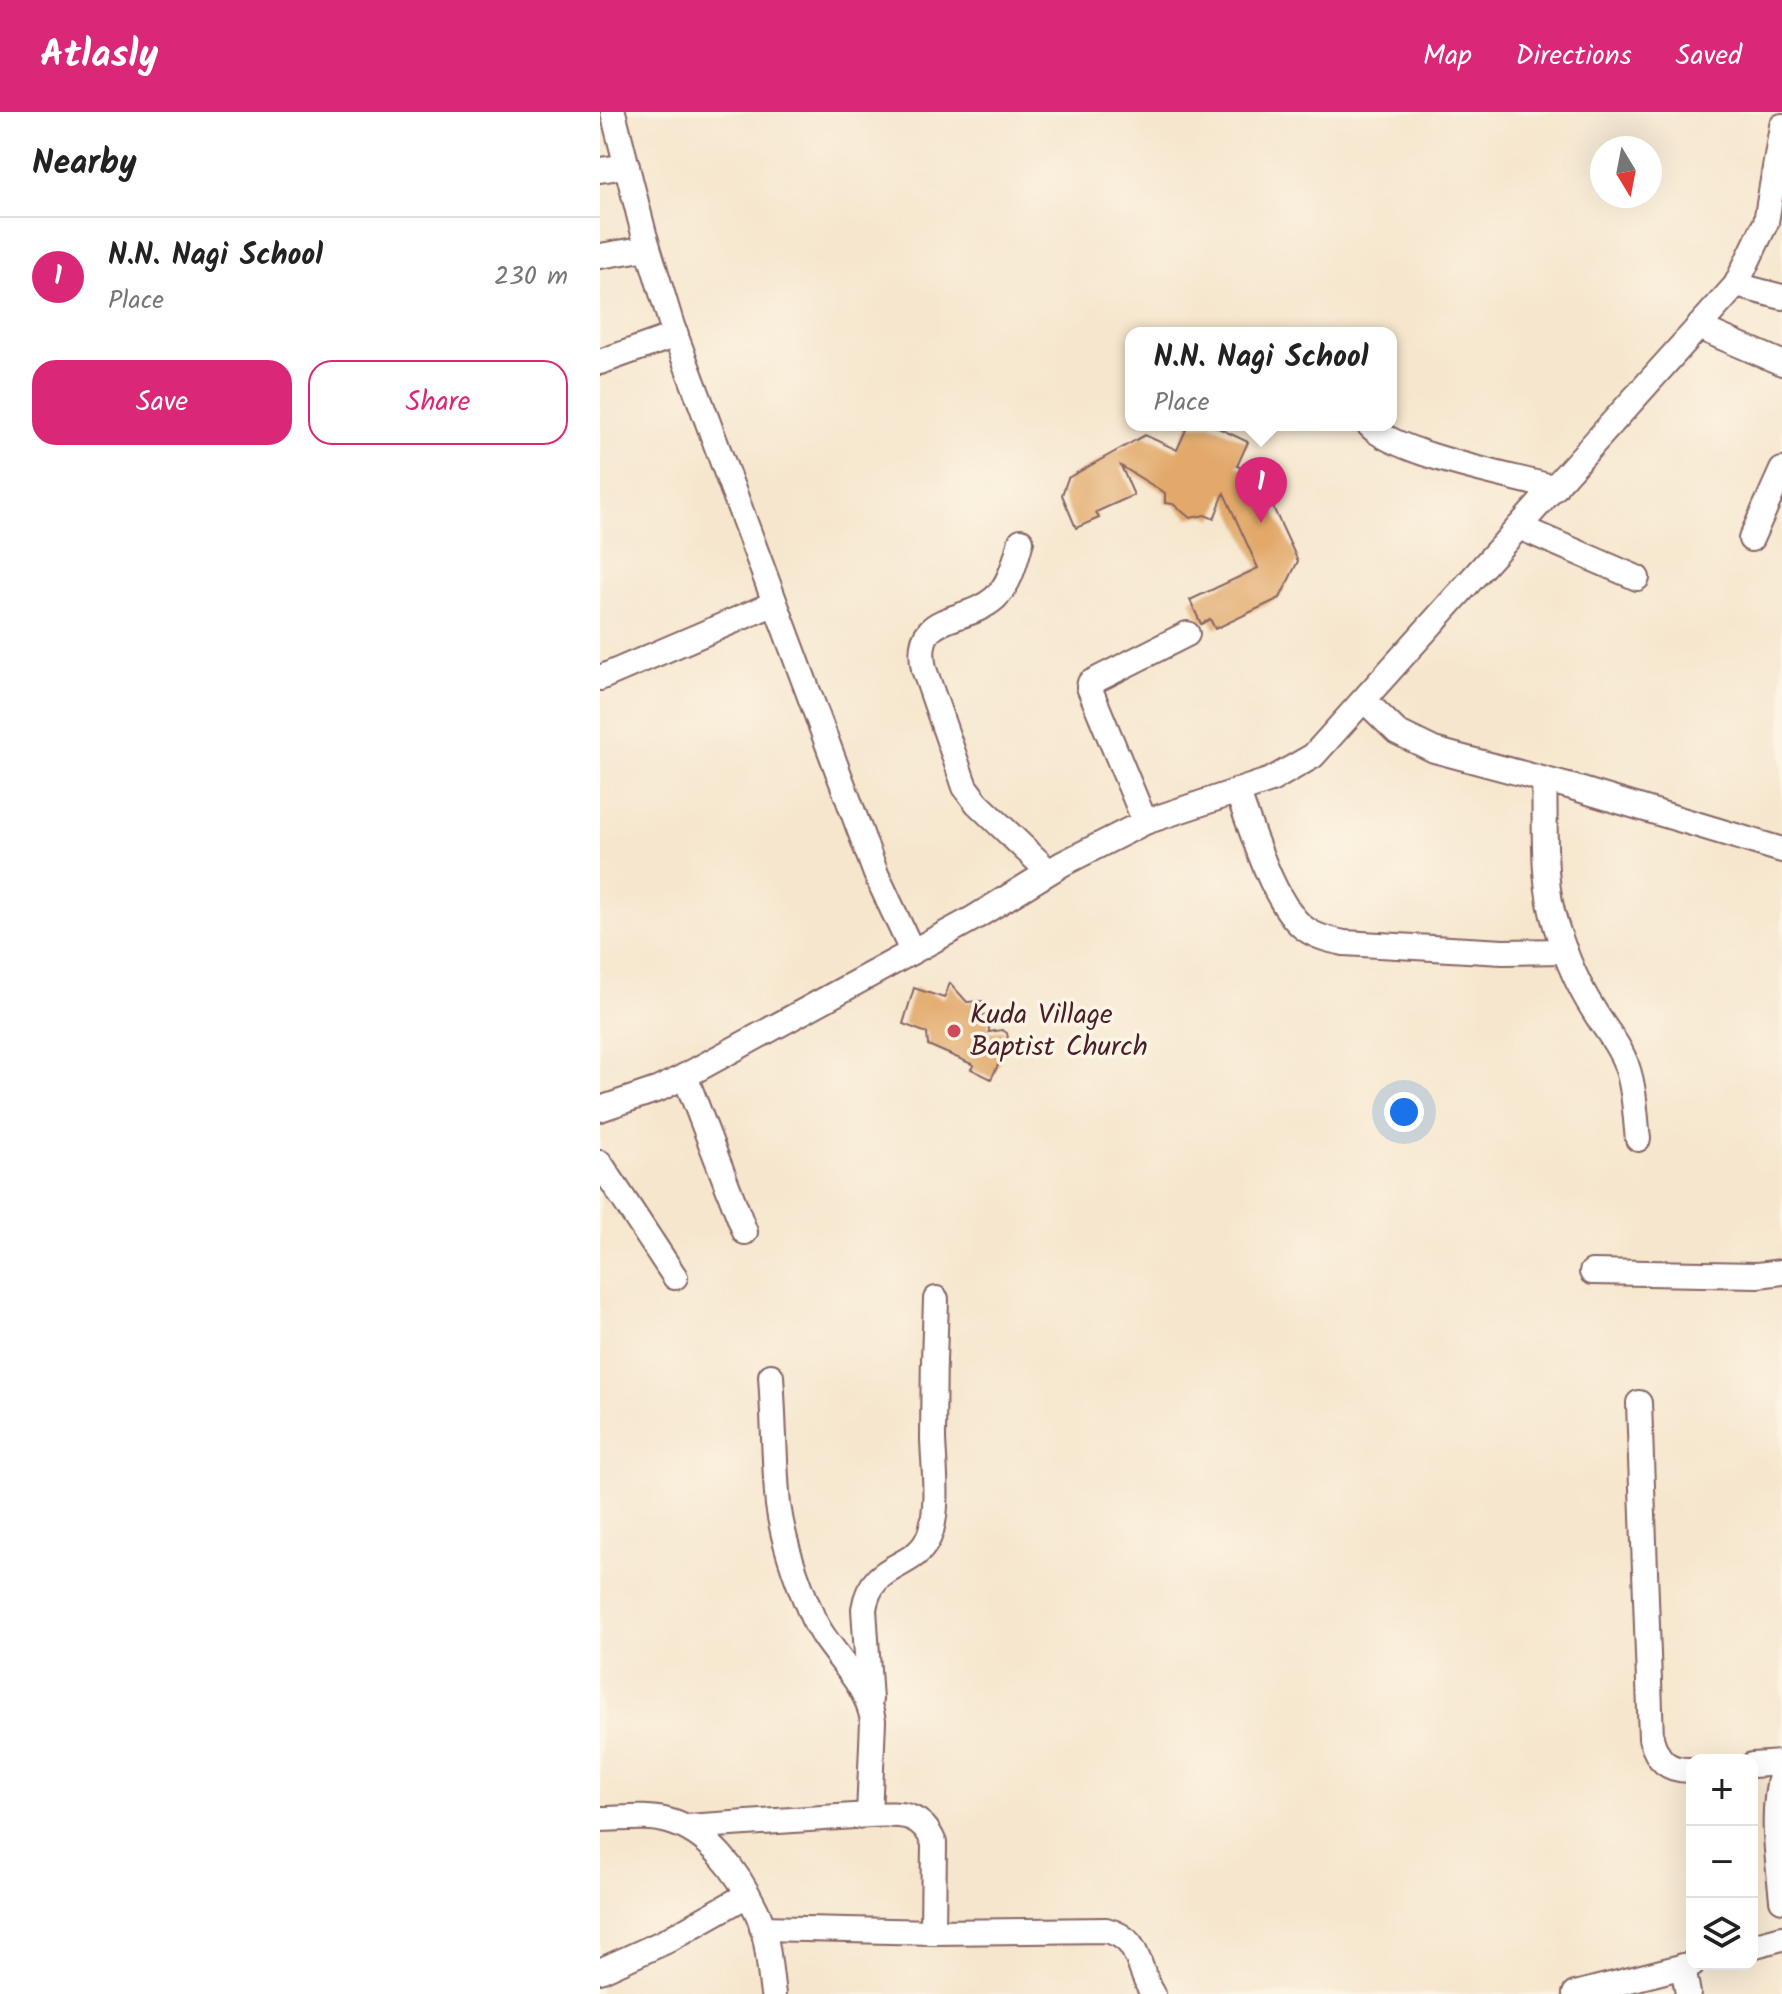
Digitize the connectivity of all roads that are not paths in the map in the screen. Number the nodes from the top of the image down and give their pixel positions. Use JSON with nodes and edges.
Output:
{"nodes":[{"id":1,"x":613,"y":112,"type":"edge"},
{"id":2,"x":1782,"y":126,"type":"edge"},
{"id":3,"x":627,"y":166,"type":"junction"},
{"id":4,"x":600,"y":170,"type":"edge"},
{"id":5,"x":648,"y":248,"type":"junction"},
{"id":6,"x":600,"y":256,"type":"edge"},
{"id":7,"x":1736,"y":285,"type":"junction"},
{"id":8,"x":1782,"y":297,"type":"edge"},
{"id":9,"x":1698,"y":327,"type":"junction"},
{"id":10,"x":676,"y":335,"type":"junction"},
{"id":11,"x":600,"y":362,"type":"edge"},
{"id":12,"x":1782,"y":363,"type":"edge"},
{"id":13,"x":1374,"y":431,"type":"edge"},
{"id":14,"x":1782,"y":470,"type":"edge"},
{"id":15,"x":1555,"y":488,"type":"junction"},
{"id":16,"x":1519,"y":527,"type":"junction"},
{"id":17,"x":1751,"y":539,"type":"dead end"},
{"id":18,"x":1021,"y":541,"type":"dead end"},
{"id":19,"x":1637,"y":578,"type":"dead end"},
{"id":20,"x":773,"y":604,"type":"junction"},
{"id":21,"x":1187,"y":634,"type":"dead end"},
{"id":22,"x":600,"y":678,"type":"edge"},
{"id":23,"x":1364,"y":700,"type":"junction"},
{"id":24,"x":1544,"y":780,"type":"junction"},
{"id":25,"x":1237,"y":791,"type":"junction"},
{"id":26,"x":1145,"y":822,"type":"junction"},
{"id":27,"x":1782,"y":850,"type":"edge"},
{"id":28,"x":1048,"y":871,"type":"junction"},
{"id":29,"x":912,"y":951,"type":"junction"},
{"id":30,"x":1565,"y":951,"type":"junction"},
{"id":31,"x":685,"y":1076,"type":"junction"},
{"id":32,"x":600,"y":1109,"type":"edge"},
{"id":33,"x":1638,"y":1139,"type":"dead end"},
{"id":34,"x":600,"y":1163,"type":"edge"},
{"id":35,"x":745,"y":1232,"type":"dead end"},
{"id":36,"x":1592,"y":1272,"type":"dead end"},
{"id":37,"x":1782,"y":1272,"type":"edge"},
{"id":38,"x":675,"y":1277,"type":"dead end"},
{"id":39,"x":936,"y":1299,"type":"dead end"},
{"id":40,"x":771,"y":1376,"type":"dead end"},
{"id":41,"x":1639,"y":1403,"type":"dead end"},
{"id":42,"x":871,"y":1706,"type":"junction"},
{"id":43,"x":1782,"y":1763,"type":"edge"},
{"id":44,"x":1758,"y":1765,"type":"edge"},
{"id":45,"x":1686,"y":1770,"type":"edge"},
{"id":46,"x":1782,"y":1772,"type":"edge"},
{"id":47,"x":869,"y":1815,"type":"junction"},
{"id":48,"x":600,"y":1819,"type":"edge"},
{"id":49,"x":687,"y":1827,"type":"junction"},
{"id":50,"x":747,"y":1895,"type":"junction"},
{"id":51,"x":1782,"y":1900,"type":"edge"},
{"id":52,"x":762,"y":1928,"type":"junction"},
{"id":53,"x":933,"y":1932,"type":"junction"},
{"id":54,"x":1782,"y":1938,"type":"edge"},
{"id":55,"x":1758,"y":1944,"type":"edge"},
{"id":56,"x":1686,"y":1965,"type":"edge"},
{"id":57,"x":1687,"y":1970,"type":"edge"},
{"id":58,"x":600,"y":1971,"type":"edge"},
{"id":59,"x":1147,"y":1990,"type":"edge"},
{"id":60,"x":773,"y":1994,"type":"edge"},
{"id":61,"x":1575,"y":1994,"type":"edge"},
{"id":62,"x":1688,"y":1994,"type":"edge"}],
"edges":[{"from":1,"to":3,"type":"street"},
{"from":2,"to":7,"type":"street"},
{"from":3,"to":4,"type":"street"},
{"from":3,"to":5,"type":"street"},
{"from":5,"to":6,"type":"street"},
{"from":5,"to":10,"type":"street"},
{"from":7,"to":8,"type":"street"},
{"from":7,"to":9,"type":"street"},
{"from":9,"to":12,"type":"street"},
{"from":9,"to":15,"type":"street"},
{"from":10,"to":11,"type":"street"},
{"from":10,"to":20,"type":"street"},
{"from":13,"to":15,"type":"street"},
{"from":14,"to":17,"type":"street"},
{"from":15,"to":16,"type":"street"},
{"from":16,"to":19,"type":"street"},
{"from":16,"to":23,"type":"street"},
{"from":18,"to":28,"type":"street"},
{"from":20,"to":22,"type":"street"},
{"from":20,"to":29,"type":"street"},
{"from":21,"to":26,"type":"street"},
{"from":23,"to":24,"type":"street"},
{"from":23,"to":25,"type":"street"},
{"from":24,"to":27,"type":"street"},
{"from":24,"to":30,"type":"street"},
{"from":25,"to":26,"type":"street"},
{"from":25,"to":30,"type":"street"},
{"from":26,"to":28,"type":"street"},
{"from":28,"to":29,"type":"street"},
{"from":29,"to":31,"type":"street"},
{"from":30,"to":33,"type":"street"},
{"from":31,"to":32,"type":"street"},
{"from":31,"to":35,"type":"street"},
{"from":34,"to":38,"type":"street"},
{"from":36,"to":37,"type":"street"},
{"from":39,"to":42,"type":"street"},
{"from":40,"to":42,"type":"street"},
{"from":41,"to":45,"type":"street"},
{"from":42,"to":47,"type":"street"},
{"from":43,"to":44,"type":"street"},
{"from":46,"to":51,"type":"street"},
{"from":47,"to":49,"type":"street"},
{"from":47,"to":53,"type":"street"},
{"from":48,"to":49,"type":"street"},
{"from":49,"to":50,"type":"street"},
{"from":50,"to":52,"type":"street"},
{"from":50,"to":58,"type":"street"},
{"from":52,"to":53,"type":"street"},
{"from":52,"to":60,"type":"street"},
{"from":53,"to":59,"type":"street"},
{"from":54,"to":55,"type":"street"},
{"from":56,"to":61,"type":"street"},
{"from":57,"to":62,"type":"street"}]}
